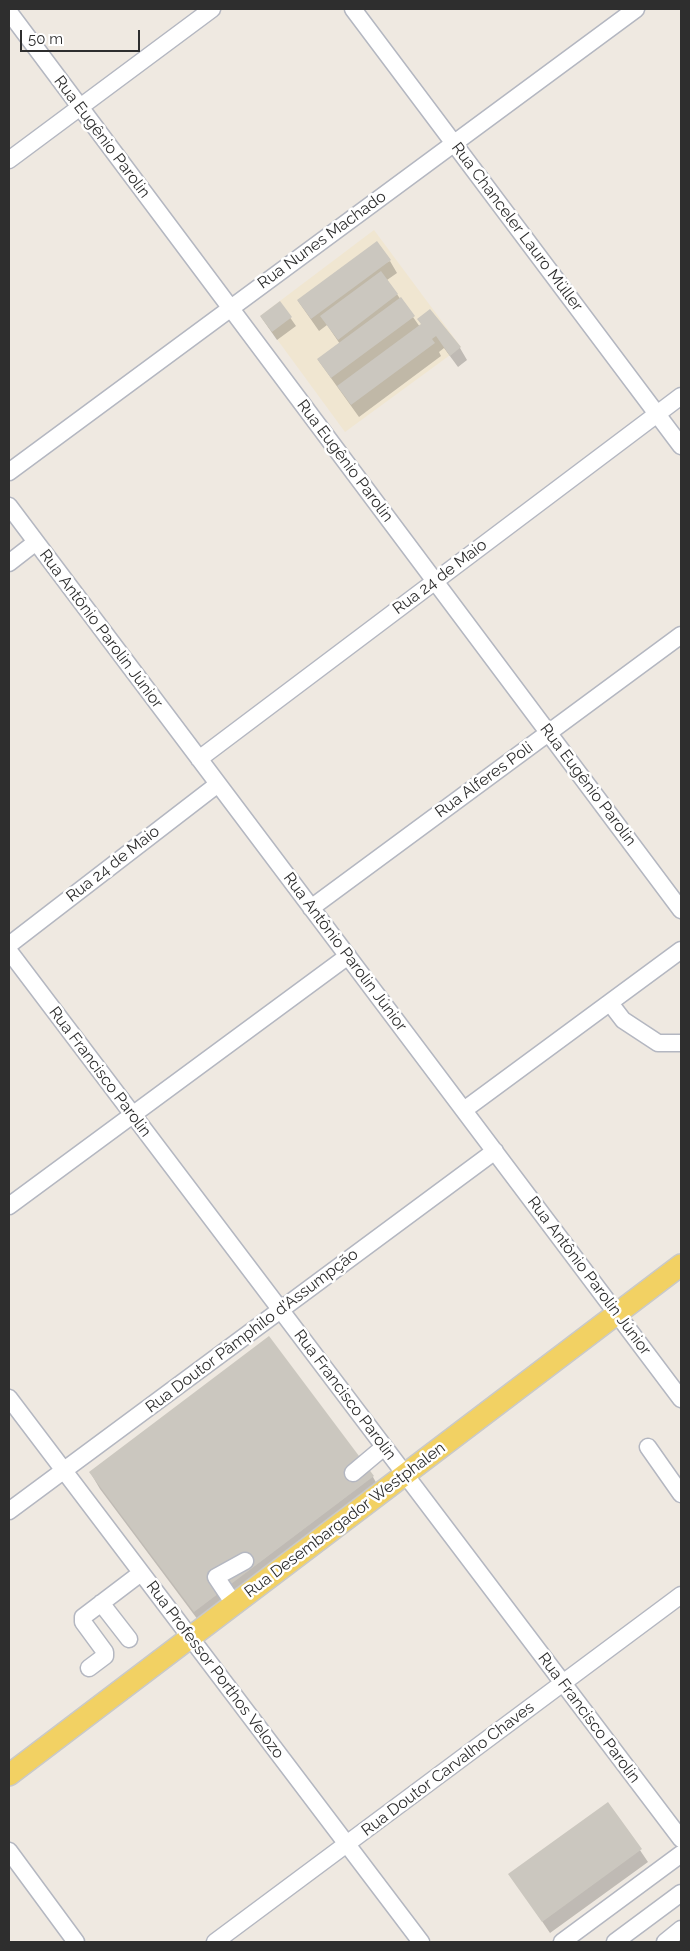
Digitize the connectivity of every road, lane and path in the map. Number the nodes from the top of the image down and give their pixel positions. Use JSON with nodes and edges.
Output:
{"nodes":[{"id":1,"x":212,"y":9,"type":"edge"},
{"id":2,"x":353,"y":9,"type":"edge"},
{"id":3,"x":636,"y":9,"type":"edge"},
{"id":4,"x":9,"y":12,"type":"edge"},
{"id":5,"x":80,"y":107,"type":"junction"},
{"id":6,"x":454,"y":143,"type":"junction"},
{"id":7,"x":9,"y":160,"type":"edge"},
{"id":8,"x":230,"y":308,"type":"junction"},
{"id":9,"x":681,"y":396,"type":"edge"},
{"id":10,"x":657,"y":414,"type":"junction"},
{"id":11,"x":681,"y":446,"type":"edge"},
{"id":12,"x":9,"y":472,"type":"edge"},
{"id":13,"x":9,"y":506,"type":"edge"},
{"id":14,"x":36,"y":542,"type":"junction"},
{"id":15,"x":9,"y":562,"type":"edge"},
{"id":16,"x":435,"y":581,"type":"junction"},
{"id":17,"x":681,"y":634,"type":"edge"},
{"id":18,"x":548,"y":732,"type":"junction"},
{"id":19,"x":199,"y":759,"type":"junction"},
{"id":20,"x":218,"y":784,"type":"junction"},
{"id":21,"x":311,"y":908,"type":"junction"},
{"id":22,"x":681,"y":910,"type":"edge"},
{"id":23,"x":9,"y":945,"type":"edge"},
{"id":24,"x":681,"y":950,"type":"edge"},
{"id":25,"x":9,"y":951,"type":"edge"},
{"id":26,"x":348,"y":956,"type":"junction"},
{"id":27,"x":610,"y":1003,"type":"junction"},
{"id":28,"x":681,"y":1043,"type":"edge"},
{"id":29,"x":464,"y":1110,"type":"junction"},
{"id":30,"x":133,"y":1115,"type":"junction"},
{"id":31,"x":495,"y":1151,"type":"junction"},
{"id":32,"x":9,"y":1206,"type":"edge"},
{"id":33,"x":681,"y":1265,"type":"edge"},
{"id":34,"x":280,"y":1310,"type":"junction"},
{"id":35,"x":617,"y":1314,"type":"junction"},
{"id":36,"x":9,"y":1398,"type":"edge"},
{"id":37,"x":681,"y":1399,"type":"edge"},
{"id":38,"x":384,"y":1447,"type":"junction"},
{"id":39,"x":648,"y":1447,"type":"dead end"},
{"id":40,"x":64,"y":1470,"type":"junction"},
{"id":41,"x":353,"y":1473,"type":"dead end"},
{"id":42,"x":405,"y":1475,"type":"junction"},
{"id":43,"x":681,"y":1494,"type":"edge"},
{"id":44,"x":9,"y":1511,"type":"edge"},
{"id":45,"x":245,"y":1561,"type":"dead end"},
{"id":46,"x":141,"y":1573,"type":"junction"},
{"id":47,"x":681,"y":1595,"type":"edge"},
{"id":48,"x":101,"y":1603,"type":"junction"},
{"id":49,"x":234,"y":1604,"type":"junction"},
{"id":50,"x":190,"y":1638,"type":"junction"},
{"id":51,"x":128,"y":1639,"type":"dead end"},
{"id":52,"x":89,"y":1668,"type":"dead end"},
{"id":53,"x":563,"y":1683,"type":"junction"},
{"id":54,"x":9,"y":1775,"type":"edge"},
{"id":55,"x":681,"y":1839,"type":"edge"},
{"id":56,"x":346,"y":1844,"type":"junction"},
{"id":57,"x":9,"y":1851,"type":"edge"},
{"id":58,"x":681,"y":1854,"type":"edge"},
{"id":59,"x":681,"y":1893,"type":"edge"},
{"id":60,"x":681,"y":1929,"type":"edge"},
{"id":61,"x":76,"y":1942,"type":"edge"},
{"id":62,"x":215,"y":1942,"type":"edge"},
{"id":63,"x":421,"y":1942,"type":"edge"},
{"id":64,"x":562,"y":1942,"type":"edge"},
{"id":65,"x":615,"y":1942,"type":"edge"},
{"id":66,"x":666,"y":1942,"type":"edge"}],
"edges":[{"from":1,"to":5,"type":"street"},
{"from":2,"to":6,"type":"street","name":"Rua Chanceler Lauro Müller"},
{"from":3,"to":6,"type":"street","name":"Rua Nunes Machado"},
{"from":4,"to":5,"type":"street","name":"Rua Eugênio Parolin"},
{"from":5,"to":7,"type":"street"},
{"from":5,"to":8,"type":"street","name":"Rua Eugênio Parolin"},
{"from":6,"to":8,"type":"street","name":"Rua Nunes Machado"},
{"from":6,"to":10,"type":"street","name":"Rua Chanceler Lauro Müller"},
{"from":8,"to":12,"type":"street","name":"Rua Nunes Machado"},
{"from":8,"to":16,"type":"street","name":"Rua Eugênio Parolin"},
{"from":9,"to":10,"type":"street","name":"Rua 24 de Maio"},
{"from":10,"to":11,"type":"street","name":"Rua Chanceler Lauro Müller"},
{"from":10,"to":16,"type":"street","name":"Rua 24 de Maio"},
{"from":13,"to":14,"type":"street","name":"Rua Antônio Parolin Júnior"},
{"from":14,"to":15,"type":"street"},
{"from":14,"to":19,"type":"street","name":"Rua Antônio Parolin Júnior"},
{"from":16,"to":18,"type":"street","name":"Rua Eugênio Parolin"},
{"from":16,"to":19,"type":"street","name":"Rua 24 de Maio"},
{"from":17,"to":18,"type":"street","name":"Rua Alferes Poli"},
{"from":18,"to":21,"type":"street","name":"Rua Alferes Poli"},
{"from":18,"to":22,"type":"street","name":"Rua Eugênio Parolin"},
{"from":19,"to":20,"type":"street","name":"Rua Antônio Parolin Júnior"},
{"from":20,"to":21,"type":"street","name":"Rua Antônio Parolin Júnior"},
{"from":20,"to":23,"type":"street","name":"Rua 24 de Maio"},
{"from":21,"to":26,"type":"street","name":"Rua Antônio Parolin Júnior"},
{"from":24,"to":27,"type":"street"},
{"from":25,"to":30,"type":"street","name":"Rua Francisco Parolin"},
{"from":26,"to":29,"type":"street","name":"Rua Antônio Parolin Júnior"},
{"from":26,"to":30,"type":"street"},
{"from":27,"to":28,"type":"street"},
{"from":27,"to":29,"type":"street"},
{"from":29,"to":31,"type":"street","name":"Rua Antônio Parolin Júnior"},
{"from":30,"to":32,"type":"street"},
{"from":30,"to":34,"type":"street","name":"Rua Francisco Parolin"},
{"from":31,"to":34,"type":"street","name":"Rua Doutor Pâmphilo d'Assumpção"},
{"from":31,"to":35,"type":"street","name":"Rua Antônio Parolin Júnior"},
{"from":33,"to":35,"type":"main road","name":"Rua Desembargador Westphalen"},
{"from":34,"to":38,"type":"street","name":"Rua Francisco Parolin"},
{"from":34,"to":40,"type":"street","name":"Rua Doutor Pâmphilo d'Assumpção"},
{"from":35,"to":37,"type":"street","name":"Rua Antônio Parolin Júnior"},
{"from":35,"to":42,"type":"main road","name":"Rua Desembargador Westphalen"},
{"from":36,"to":40,"type":"street","name":"Rua Professor Porthos Velozo"},
{"from":38,"to":41,"type":"street"},
{"from":38,"to":42,"type":"street","name":"Rua Francisco Parolin"},
{"from":39,"to":43,"type":"street"},
{"from":40,"to":44,"type":"street","name":"Rua Doutor Pâmphilo d'Assumpção"},
{"from":40,"to":46,"type":"street","name":"Rua Professor Porthos Velozo"},
{"from":42,"to":49,"type":"main road","name":"Rua Desembargador Westphalen"},
{"from":42,"to":53,"type":"street","name":"Rua Francisco Parolin"},
{"from":45,"to":49,"type":"street"},
{"from":46,"to":48,"type":"street"},
{"from":46,"to":50,"type":"street","name":"Rua Professor Porthos Velozo"},
{"from":47,"to":53,"type":"street","name":"Rua Doutor Carvalho Chaves"},
{"from":48,"to":51,"type":"street"},
{"from":48,"to":52,"type":"street"},
{"from":49,"to":50,"type":"main road","name":"Rua Desembargador Westphalen"},
{"from":50,"to":54,"type":"main road","name":"Rua Desembargador Westphalen"},
{"from":50,"to":56,"type":"street","name":"Rua Professor Porthos Velozo"},
{"from":53,"to":55,"type":"street","name":"Rua Francisco Parolin"},
{"from":53,"to":56,"type":"street","name":"Rua Doutor Carvalho Chaves"},
{"from":56,"to":62,"type":"street","name":"Rua Doutor Carvalho Chaves"},
{"from":56,"to":63,"type":"street","name":"Rua Professor Porthos Velozo"},
{"from":57,"to":61,"type":"street"},
{"from":58,"to":64,"type":"street"},
{"from":59,"to":65,"type":"street"},
{"from":60,"to":66,"type":"street"}]}
